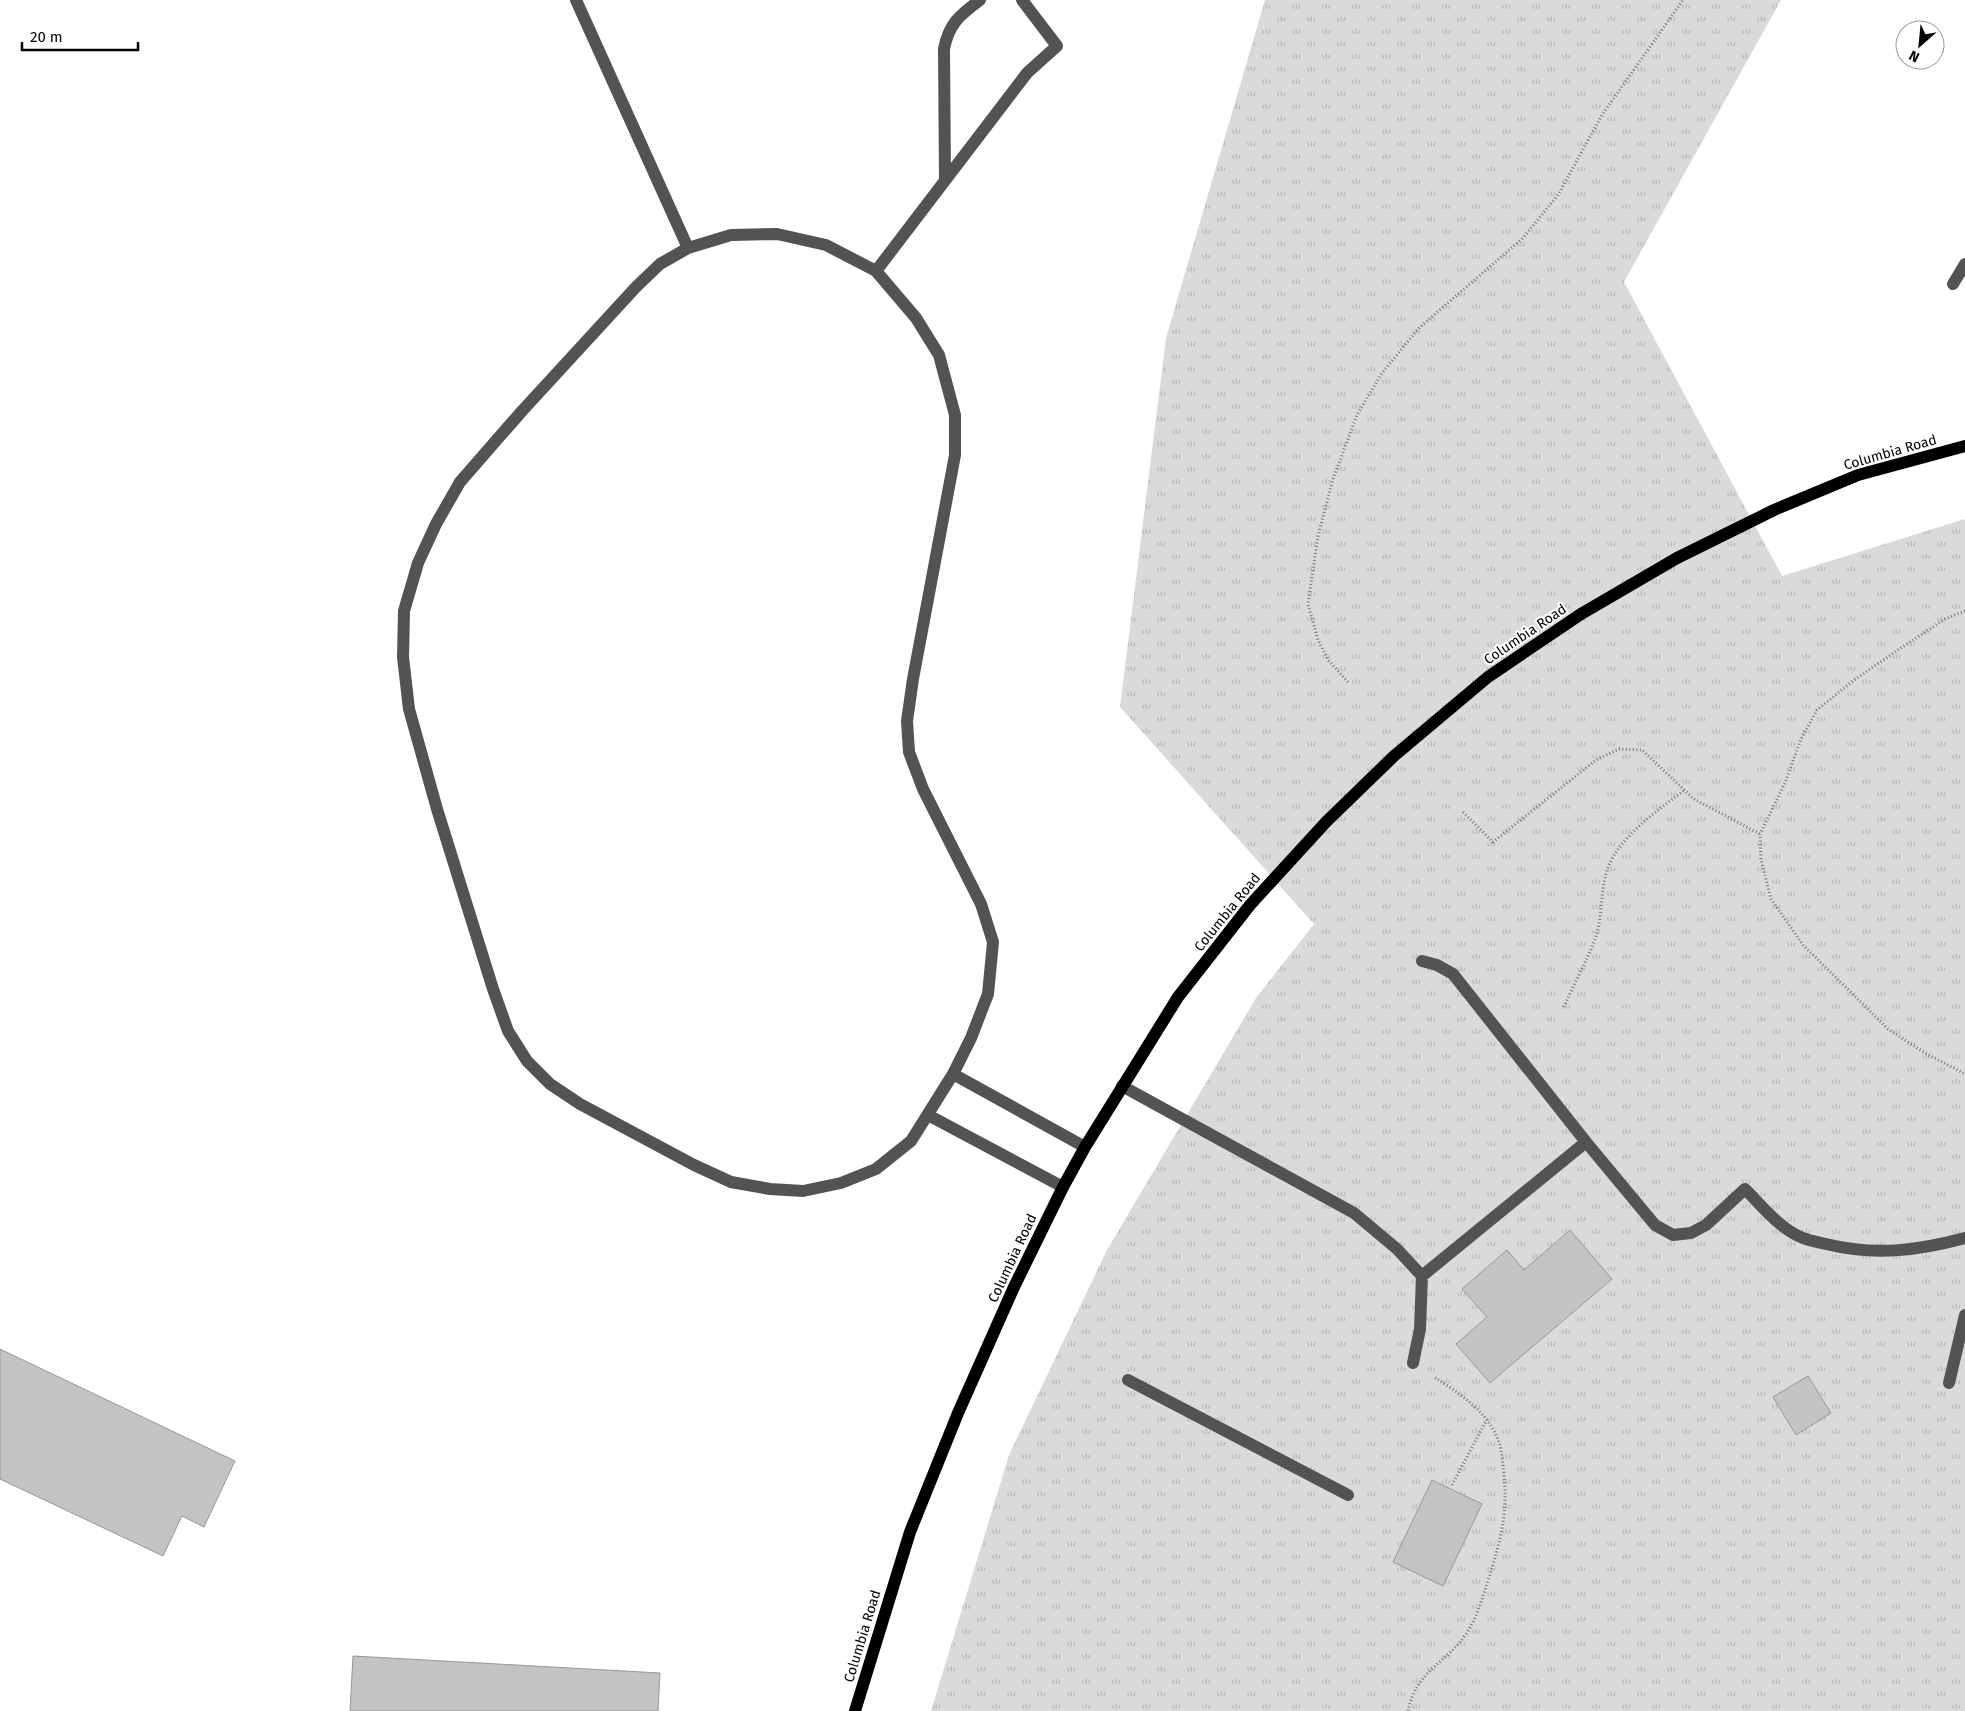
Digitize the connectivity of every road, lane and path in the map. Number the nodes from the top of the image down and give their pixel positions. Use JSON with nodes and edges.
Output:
{"nodes":[{"id":1,"x":576,"y":0,"type":"edge"},
{"id":2,"x":980,"y":0,"type":"edge"},
{"id":3,"x":1022,"y":0,"type":"edge"},
{"id":4,"x":1683,"y":0,"type":"edge"},
{"id":5,"x":945,"y":180,"type":"junction"},
{"id":6,"x":688,"y":248,"type":"junction"},
{"id":7,"x":1965,"y":264,"type":"edge"},
{"id":8,"x":876,"y":271,"type":"junction"},
{"id":9,"x":1953,"y":284,"type":"dead end"},
{"id":10,"x":1965,"y":446,"type":"edge"},
{"id":11,"x":1965,"y":611,"type":"edge"},
{"id":12,"x":1348,"y":682,"type":"dead end"},
{"id":13,"x":1685,"y":790,"type":"junction"},
{"id":14,"x":1463,"y":812,"type":"dead end"},
{"id":15,"x":1760,"y":834,"type":"junction"},
{"id":16,"x":1422,"y":961,"type":"dead end"},
{"id":17,"x":1564,"y":1007,"type":"dead end"},
{"id":18,"x":953,"y":1074,"type":"junction"},
{"id":19,"x":1965,"y":1074,"type":"edge"},
{"id":20,"x":1122,"y":1086,"type":"junction"},
{"id":21,"x":928,"y":1115,"type":"junction"},
{"id":22,"x":1586,"y":1142,"type":"junction"},
{"id":23,"x":1085,"y":1147,"type":"junction"},
{"id":24,"x":1063,"y":1187,"type":"junction"},
{"id":25,"x":1965,"y":1238,"type":"edge"},
{"id":26,"x":1422,"y":1276,"type":"junction"},
{"id":27,"x":1965,"y":1315,"type":"edge"},
{"id":28,"x":1413,"y":1363,"type":"joint"},
{"id":29,"x":1128,"y":1380,"type":"dead end"},
{"id":30,"x":1949,"y":1383,"type":"dead end"},
{"id":31,"x":1486,"y":1421,"type":"junction"},
{"id":32,"x":1452,"y":1485,"type":"dead end"},
{"id":33,"x":1348,"y":1495,"type":"dead end"},
{"id":34,"x":855,"y":1711,"type":"edge"},
{"id":35,"x":1408,"y":1711,"type":"edge"}],
"edges":[{"from":1,"to":6,"type":"lane"},
{"from":2,"to":5,"type":"lane"},
{"from":3,"to":5,"type":"lane"},
{"from":4,"to":12,"type":"path"},
{"from":5,"to":8,"type":"lane"},
{"from":6,"to":8,"type":"lane"},
{"from":6,"to":21,"type":"lane"},
{"from":7,"to":9,"type":"lane"},
{"from":8,"to":18,"type":"lane"},
{"from":10,"to":20,"type":"main road","name":"Columbia Road"},
{"from":11,"to":15,"type":"path"},
{"from":13,"to":14,"type":"path"},
{"from":13,"to":15,"type":"path"},
{"from":13,"to":17,"type":"path"},
{"from":15,"to":19,"type":"path"},
{"from":16,"to":22,"type":"lane"},
{"from":18,"to":21,"type":"lane"},
{"from":18,"to":23,"type":"lane"},
{"from":20,"to":23,"type":"main road","name":"Columbia Road"},
{"from":20,"to":26,"type":"lane"},
{"from":21,"to":24,"type":"lane"},
{"from":22,"to":25,"type":"lane"},
{"from":22,"to":26,"type":"lane"},
{"from":23,"to":24,"type":"main road","name":"Columbia Road"},
{"from":24,"to":34,"type":"main road","name":"Columbia Road"},
{"from":26,"to":28,"type":"lane"},
{"from":27,"to":30,"type":"lane"},
{"from":28,"to":31,"type":"path"},
{"from":29,"to":33,"type":"lane"},
{"from":31,"to":32,"type":"path"},
{"from":31,"to":35,"type":"path"}]}
